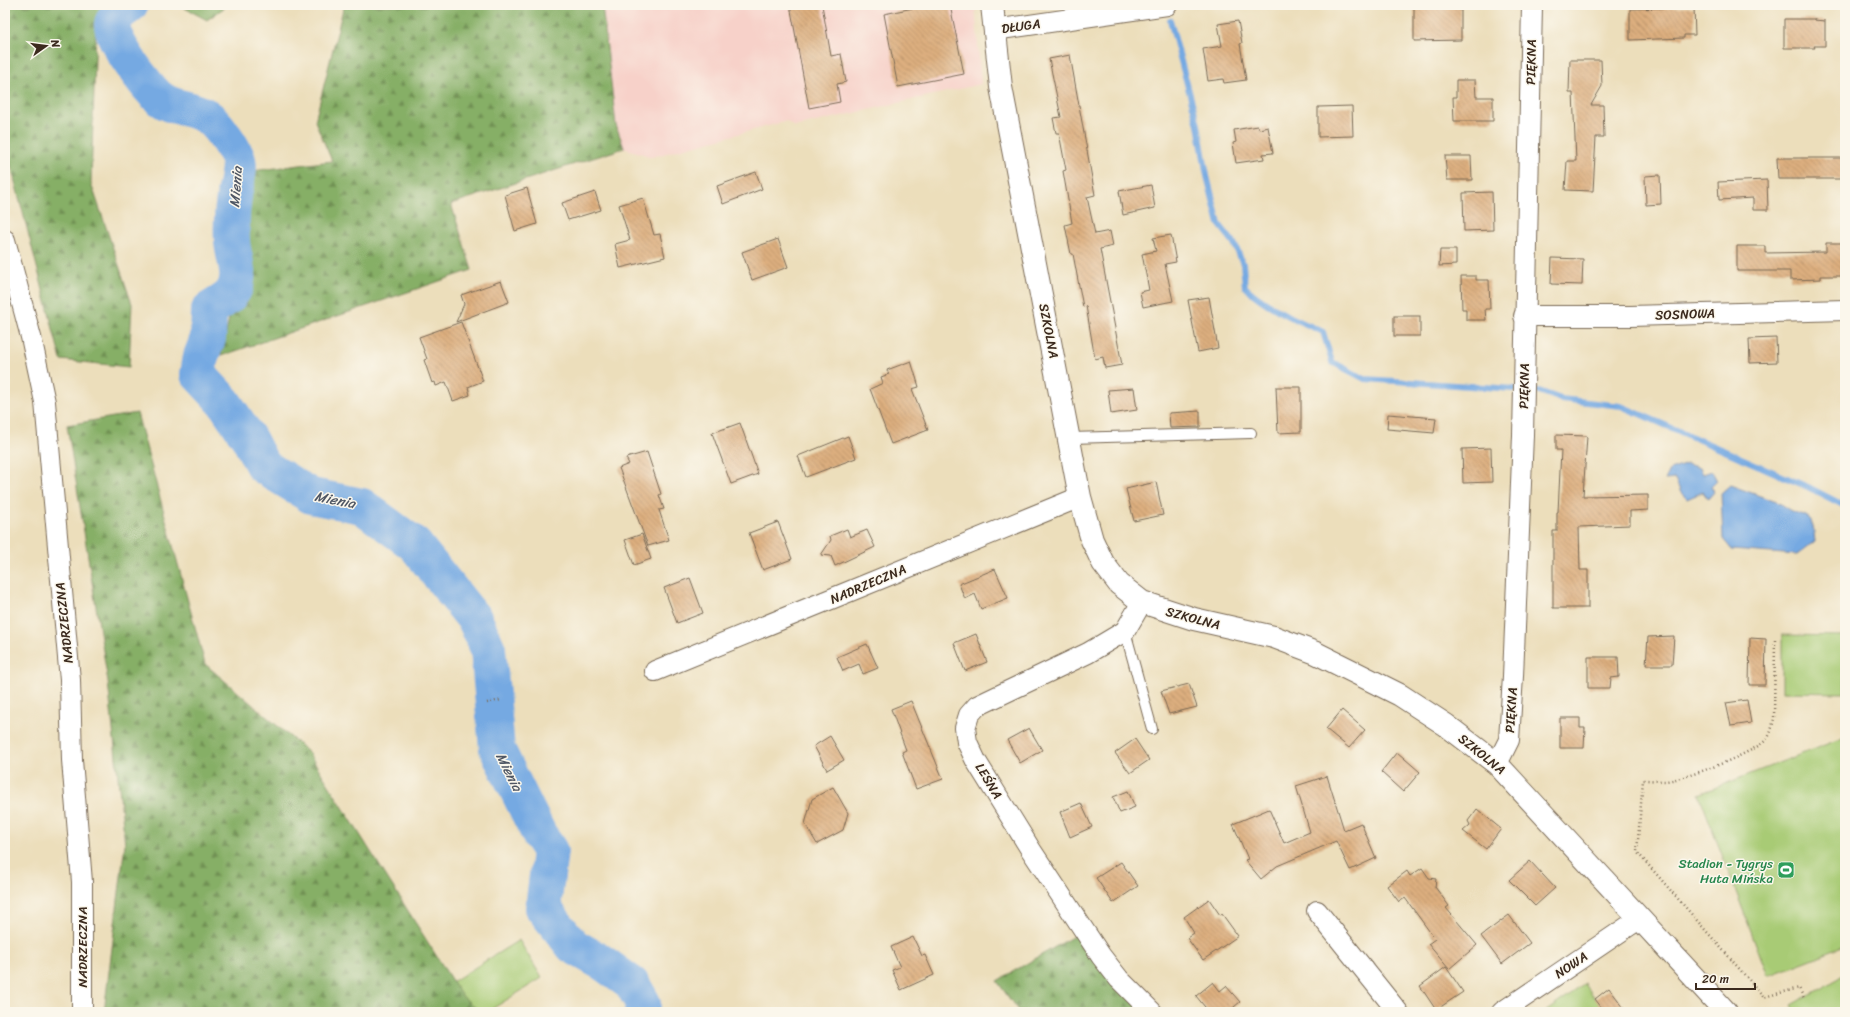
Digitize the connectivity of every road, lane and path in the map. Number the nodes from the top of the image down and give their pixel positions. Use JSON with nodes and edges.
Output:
{"nodes":[{"id":1,"x":992,"y":5,"type":"edge"},
{"id":2,"x":1167,"y":5,"type":"edge"},
{"id":3,"x":1532,"y":5,"type":"edge"},
{"id":4,"x":994,"y":30,"type":"junction"},
{"id":5,"x":5,"y":240,"type":"edge"},
{"id":6,"x":1845,"y":310,"type":"edge"},
{"id":7,"x":1524,"y":316,"type":"junction"},
{"id":8,"x":1251,"y":433,"type":"dead end"},
{"id":9,"x":1070,"y":438,"type":"junction"},
{"id":10,"x":1080,"y":497,"type":"junction"},
{"id":11,"x":1142,"y":602,"type":"junction"},
{"id":12,"x":1125,"y":631,"type":"junction"},
{"id":13,"x":1775,"y":640,"type":"dead end"},
{"id":14,"x":655,"y":671,"type":"dead end"},
{"id":15,"x":501,"y":700,"type":"dead end"},
{"id":16,"x":487,"y":703,"type":"dead end"},
{"id":17,"x":1152,"y":729,"type":"dead end"},
{"id":18,"x":1497,"y":764,"type":"junction"},
{"id":19,"x":1317,"y":911,"type":"dead end"},
{"id":20,"x":1639,"y":919,"type":"junction"},
{"id":21,"x":1804,"y":998,"type":"dead end"},
{"id":22,"x":82,"y":1012,"type":"edge"},
{"id":23,"x":1152,"y":1012,"type":"edge"},
{"id":24,"x":1398,"y":1012,"type":"edge"},
{"id":25,"x":1502,"y":1012,"type":"edge"},
{"id":26,"x":1726,"y":1012,"type":"edge"}],
"edges":[{"from":1,"to":4,"type":"street","name":"SZKOLNA"},
{"from":2,"to":4,"type":"street","name":"DŁUGA"},
{"from":3,"to":7,"type":"street","name":"PIĘKNA"},
{"from":4,"to":9,"type":"street","name":"SZKOLNA"},
{"from":5,"to":22,"type":"street","name":"NADRZECZNA"},
{"from":6,"to":7,"type":"street","name":"SOSNOWA"},
{"from":7,"to":18,"type":"street","name":"PIĘKNA"},
{"from":8,"to":9,"type":"lane"},
{"from":9,"to":10,"type":"street","name":"SZKOLNA"},
{"from":10,"to":11,"type":"street","name":"SZKOLNA"},
{"from":10,"to":14,"type":"street","name":"NADRZECZNA"},
{"from":11,"to":12,"type":"street","name":"LEŚNA"},
{"from":11,"to":18,"type":"street","name":"SZKOLNA"},
{"from":12,"to":17,"type":"lane"},
{"from":12,"to":23,"type":"street","name":"LEŚNA"},
{"from":13,"to":21,"type":"path"},
{"from":15,"to":16,"type":"path"},
{"from":18,"to":20,"type":"street","name":"SZKOLNA"},
{"from":19,"to":24,"type":"street"},
{"from":20,"to":25,"type":"street","name":"NOWA"},
{"from":20,"to":26,"type":"street","name":"SZKOLNA"}]}
